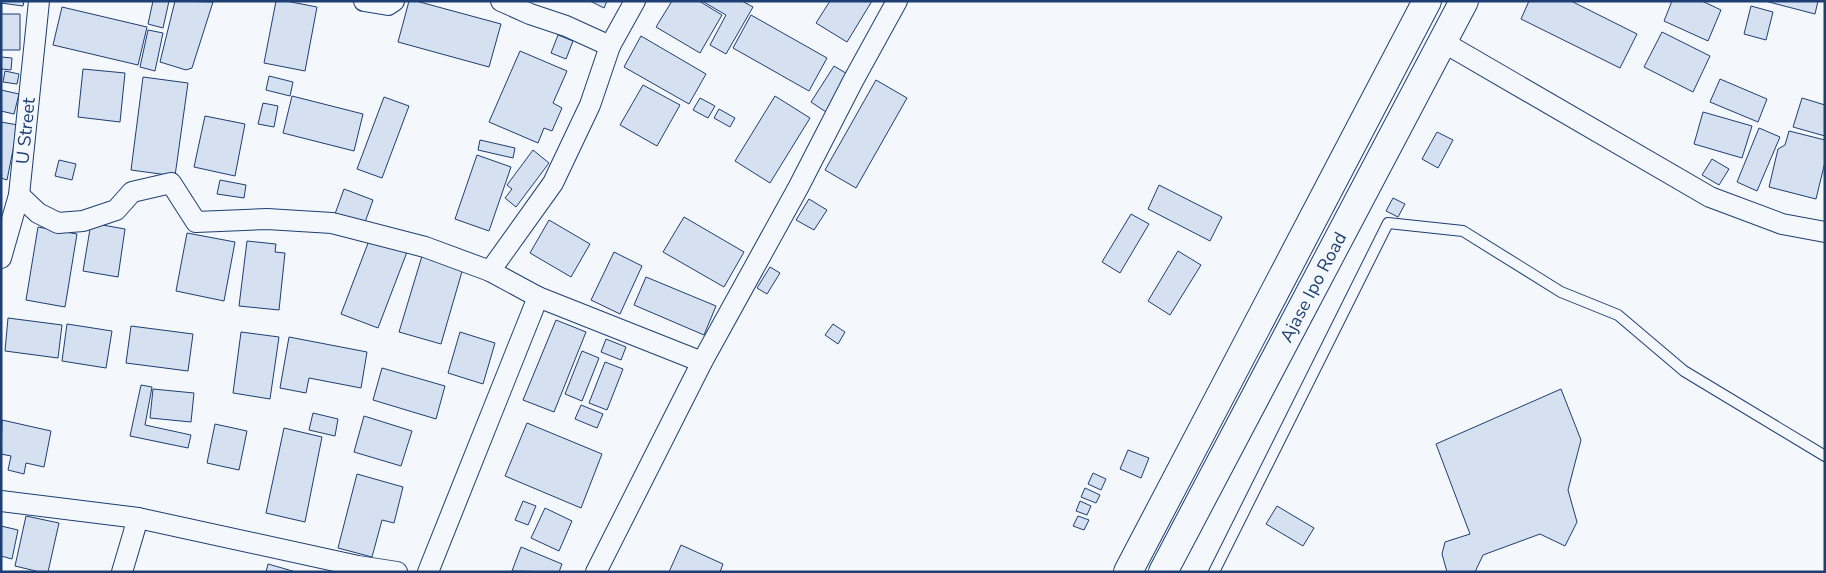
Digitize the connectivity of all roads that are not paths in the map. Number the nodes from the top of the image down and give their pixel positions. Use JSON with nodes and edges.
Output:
{"nodes":[{"id":1,"x":39,"y":1,"type":"edge"},
{"id":2,"x":364,"y":1,"type":"edge"},
{"id":3,"x":394,"y":1,"type":"edge"},
{"id":4,"x":500,"y":1,"type":"edge"},
{"id":5,"x":635,"y":1,"type":"edge"},
{"id":6,"x":897,"y":1,"type":"edge"},
{"id":7,"x":1427,"y":1,"type":"edge"},
{"id":8,"x":1464,"y":1,"type":"edge"},
{"id":9,"x":1443,"y":42,"type":"junction"},
{"id":10,"x":610,"y":46,"type":"junction"},
{"id":11,"x":19,"y":195,"type":"junction"},
{"id":12,"x":1825,"y":232,"type":"edge"},
{"id":13,"x":1,"y":258,"type":"edge"},
{"id":14,"x":490,"y":271,"type":"junction"},
{"id":15,"x":538,"y":297,"type":"junction"},
{"id":16,"x":702,"y":362,"type":"junction"},
{"id":17,"x":1825,"y":456,"type":"edge"},
{"id":18,"x":1,"y":501,"type":"edge"},
{"id":19,"x":138,"y":518,"type":"junction"},
{"id":20,"x":357,"y":569,"type":"edge"},
{"id":21,"x":122,"y":572,"type":"edge"},
{"id":22,"x":397,"y":572,"type":"edge"},
{"id":23,"x":428,"y":572,"type":"edge"},
{"id":24,"x":596,"y":572,"type":"edge"},
{"id":25,"x":1128,"y":572,"type":"edge"},
{"id":26,"x":1163,"y":572,"type":"edge"},
{"id":27,"x":1214,"y":572,"type":"edge"}],
"edges":[{"from":1,"to":11,"type":"street","name":"U Street"},
{"from":2,"to":3,"type":"street"},
{"from":4,"to":10,"type":"street"},
{"from":5,"to":10,"type":"street"},
{"from":6,"to":16,"type":"street"},
{"from":7,"to":25,"type":"highway","name":"Ajase Ipo Road"},
{"from":8,"to":9,"type":"highway","name":"Ajase Ipo Road"},
{"from":9,"to":12,"type":"street"},
{"from":9,"to":26,"type":"highway","name":"Ajase Ipo Road"},
{"from":10,"to":14,"type":"street"},
{"from":11,"to":13,"type":"street","name":"U Street"},
{"from":11,"to":14,"type":"street"},
{"from":14,"to":15,"type":"street"},
{"from":15,"to":16,"type":"street"},
{"from":15,"to":23,"type":"street"},
{"from":16,"to":24,"type":"street"},
{"from":17,"to":27,"type":"lane"},
{"from":18,"to":19,"type":"street"},
{"from":19,"to":20,"type":"street"},
{"from":19,"to":21,"type":"street"},
{"from":20,"to":22,"type":"street"}]}
